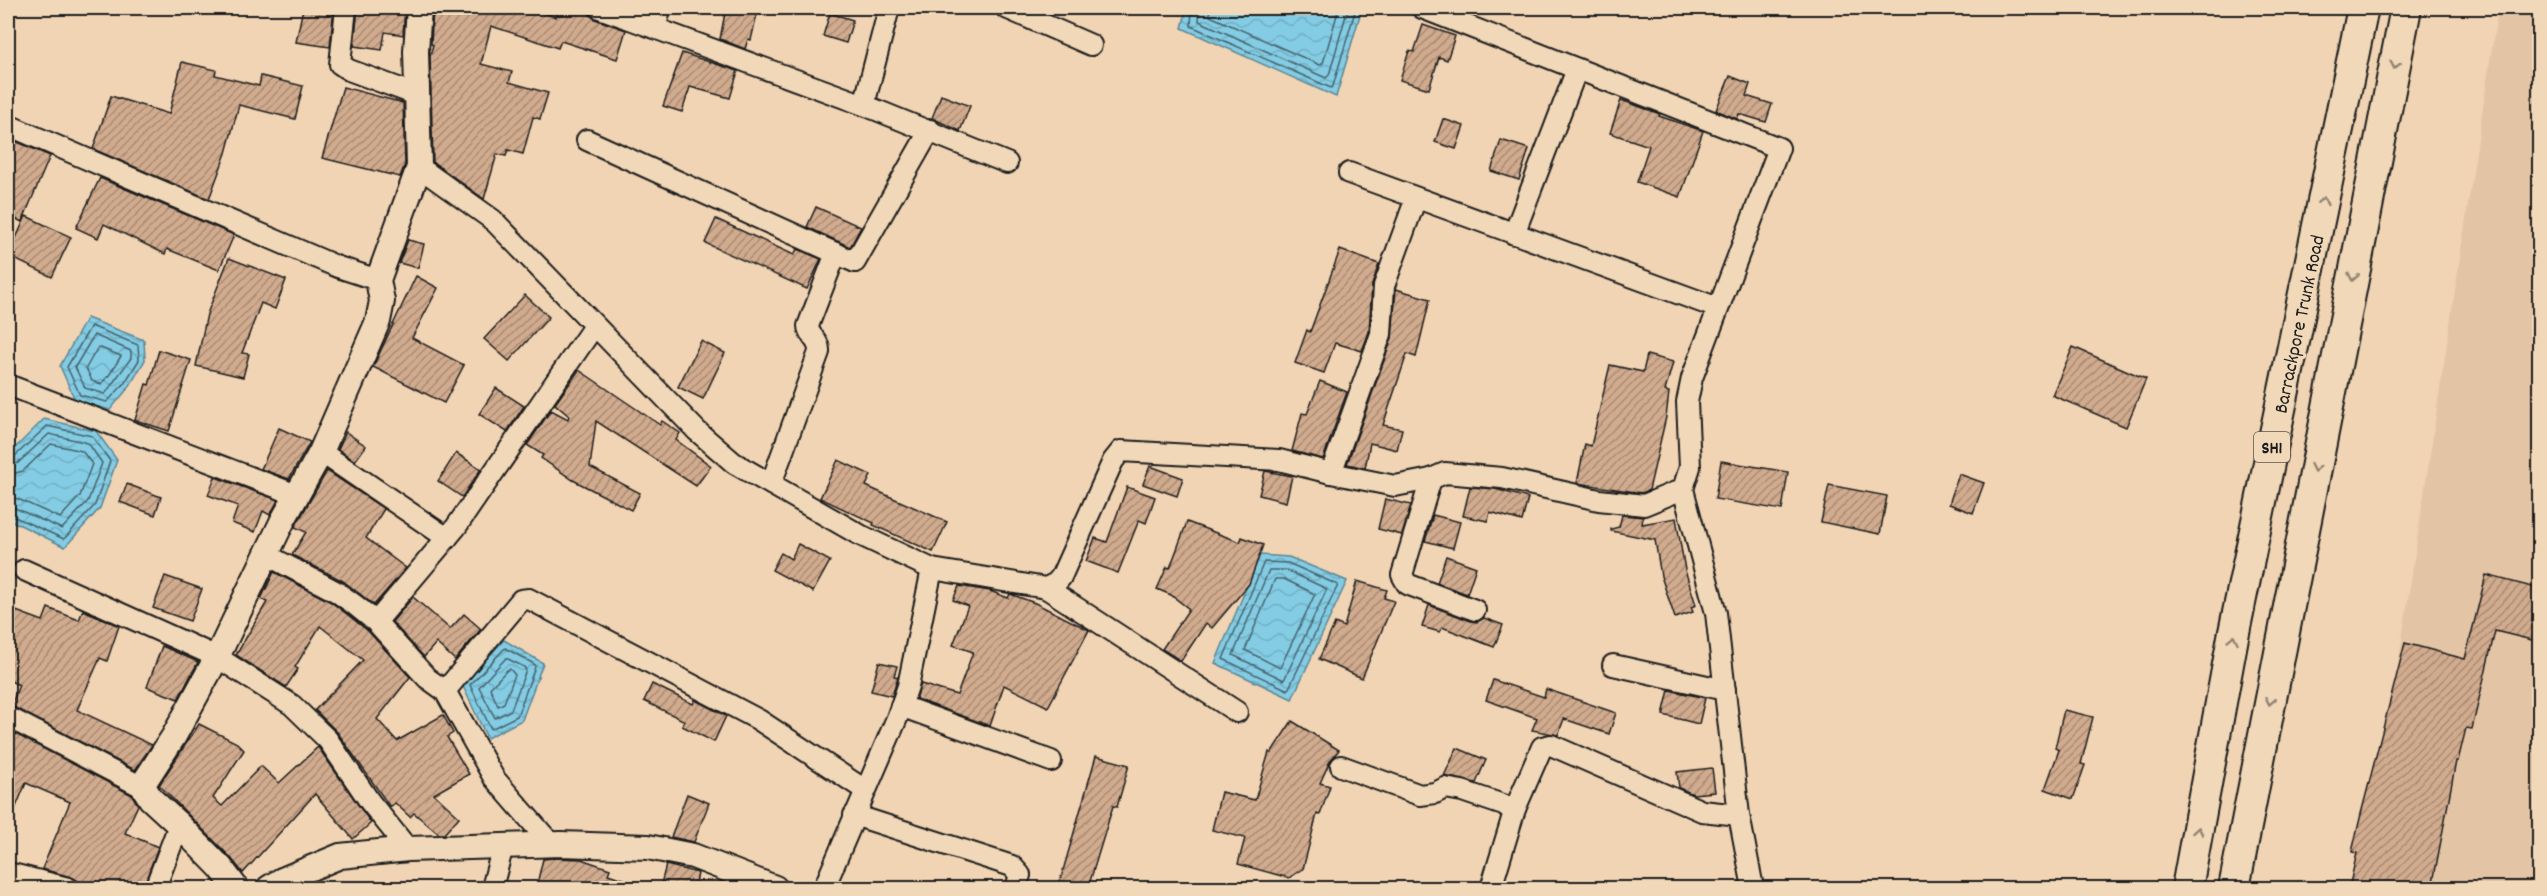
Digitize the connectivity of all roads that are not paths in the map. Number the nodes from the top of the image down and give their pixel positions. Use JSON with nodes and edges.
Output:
{"nodes":[{"id":1,"x":346,"y":8,"type":"edge"},
{"id":2,"x":419,"y":8,"type":"edge"},
{"id":3,"x":600,"y":8,"type":"edge"},
{"id":4,"x":661,"y":8,"type":"edge"},
{"id":5,"x":889,"y":8,"type":"edge"},
{"id":6,"x":1006,"y":8,"type":"edge"},
{"id":7,"x":1422,"y":8,"type":"edge"},
{"id":8,"x":2363,"y":8,"type":"edge"},
{"id":9,"x":2406,"y":8,"type":"edge"},
{"id":10,"x":655,"y":27,"type":"junction"},
{"id":11,"x":1091,"y":45,"type":"dead end"},
{"id":12,"x":1577,"y":69,"type":"junction"},
{"id":13,"x":417,"y":95,"type":"junction"},
{"id":14,"x":864,"y":105,"type":"junction"},
{"id":15,"x":8,"y":125,"type":"edge"},
{"id":16,"x":930,"y":130,"type":"junction"},
{"id":17,"x":587,"y":140,"type":"dead end"},
{"id":18,"x":1007,"y":163,"type":"dead end"},
{"id":19,"x":419,"y":167,"type":"junction"},
{"id":20,"x":1349,"y":173,"type":"dead end"},
{"id":21,"x":1416,"y":198,"type":"junction"},
{"id":22,"x":1514,"y":234,"type":"junction"},
{"id":23,"x":836,"y":253,"type":"junction"},
{"id":24,"x":378,"y":280,"type":"junction"},
{"id":25,"x":1718,"y":308,"type":"junction"},
{"id":26,"x":594,"y":326,"type":"junction"},
{"id":27,"x":8,"y":385,"type":"edge"},
{"id":28,"x":321,"y":452,"type":"junction"},
{"id":29,"x":1331,"y":473,"type":"junction"},
{"id":30,"x":1431,"y":479,"type":"junction"},
{"id":31,"x":771,"y":484,"type":"junction"},
{"id":32,"x":1683,"y":489,"type":"junction"},
{"id":33,"x":297,"y":495,"type":"junction"},
{"id":34,"x":447,"y":538,"type":"junction"},
{"id":35,"x":267,"y":555,"type":"junction"},
{"id":36,"x":932,"y":568,"type":"junction"},
{"id":37,"x":24,"y":570,"type":"dead end"},
{"id":38,"x":1046,"y":588,"type":"junction"},
{"id":39,"x":1475,"y":610,"type":"dead end"},
{"id":40,"x":376,"y":622,"type":"junction"},
{"id":41,"x":217,"y":657,"type":"junction"},
{"id":42,"x":1613,"y":665,"type":"dead end"},
{"id":43,"x":1725,"y":690,"type":"junction"},
{"id":44,"x":445,"y":691,"type":"junction"},
{"id":45,"x":901,"y":706,"type":"junction"},
{"id":46,"x":1237,"y":712,"type":"dead end"},
{"id":47,"x":8,"y":717,"type":"edge"},
{"id":48,"x":1051,"y":761,"type":"dead end"},
{"id":49,"x":1341,"y":766,"type":"dead end"},
{"id":50,"x":144,"y":788,"type":"junction"},
{"id":51,"x":865,"y":790,"type":"junction"},
{"id":52,"x":1515,"y":809,"type":"junction"},
{"id":53,"x":854,"y":815,"type":"junction"},
{"id":54,"x":1739,"y":815,"type":"junction"},
{"id":55,"x":179,"y":825,"type":"junction"},
{"id":56,"x":551,"y":844,"type":"junction"},
{"id":57,"x":503,"y":846,"type":"junction"},
{"id":58,"x":408,"y":849,"type":"junction"},
{"id":59,"x":8,"y":873,"type":"edge"},
{"id":60,"x":68,"y":888,"type":"edge"},
{"id":61,"x":155,"y":888,"type":"edge"},
{"id":62,"x":236,"y":888,"type":"edge"},
{"id":63,"x":269,"y":888,"type":"edge"},
{"id":64,"x":492,"y":888,"type":"edge"},
{"id":65,"x":775,"y":888,"type":"edge"},
{"id":66,"x":824,"y":888,"type":"edge"},
{"id":67,"x":1016,"y":888,"type":"edge"},
{"id":68,"x":1491,"y":888,"type":"edge"},
{"id":69,"x":1752,"y":888,"type":"edge"},
{"id":70,"x":2187,"y":888,"type":"edge"},
{"id":71,"x":2234,"y":888,"type":"edge"}],
"edges":[{"from":1,"to":13,"type":"street"},
{"from":2,"to":13,"type":"street"},
{"from":3,"to":10,"type":"street"},
{"from":4,"to":10,"type":"street"},
{"from":5,"to":14,"type":"street"},
{"from":6,"to":11,"type":"street"},
{"from":7,"to":12,"type":"street"},
{"from":70,"to":8,"type":"main road","name":"Barrackpore Trunk Road","number":"SH1","one_way":true},
{"from":9,"to":71,"type":"main road","number":"SH1","one_way":true},
{"from":10,"to":14,"type":"street"},
{"from":12,"to":22,"type":"street"},
{"from":12,"to":25,"type":"street"},
{"from":13,"to":19,"type":"street"},
{"from":14,"to":16,"type":"street"},
{"from":15,"to":24,"type":"street"},
{"from":16,"to":18,"type":"street"},
{"from":16,"to":23,"type":"street"},
{"from":17,"to":23,"type":"street"},
{"from":19,"to":24,"type":"street"},
{"from":19,"to":26,"type":"street"},
{"from":20,"to":21,"type":"street"},
{"from":21,"to":22,"type":"street"},
{"from":21,"to":29,"type":"street"},
{"from":22,"to":25,"type":"street"},
{"from":23,"to":31,"type":"street"},
{"from":24,"to":28,"type":"street"},
{"from":25,"to":32,"type":"street"},
{"from":26,"to":31,"type":"street"},
{"from":26,"to":34,"type":"street"},
{"from":27,"to":33,"type":"street"},
{"from":28,"to":33,"type":"street"},
{"from":28,"to":34,"type":"street"},
{"from":29,"to":30,"type":"street"},
{"from":29,"to":38,"type":"street"},
{"from":30,"to":32,"type":"street"},
{"from":30,"to":39,"type":"street"},
{"from":31,"to":36,"type":"street"},
{"from":32,"to":43,"type":"street"},
{"from":33,"to":35,"type":"street"},
{"from":34,"to":40,"type":"street"},
{"from":35,"to":40,"type":"street"},
{"from":35,"to":41,"type":"street"},
{"from":36,"to":38,"type":"street"},
{"from":36,"to":45,"type":"street"},
{"from":37,"to":41,"type":"street"},
{"from":38,"to":46,"type":"street"},
{"from":40,"to":44,"type":"street"},
{"from":41,"to":50,"type":"street"},
{"from":41,"to":58,"type":"street"},
{"from":42,"to":43,"type":"street"},
{"from":43,"to":54,"type":"street"},
{"from":44,"to":51,"type":"street"},
{"from":44,"to":56,"type":"street"},
{"from":45,"to":48,"type":"street"},
{"from":45,"to":51,"type":"street"},
{"from":47,"to":50,"type":"street"},
{"from":49,"to":52,"type":"street"},
{"from":50,"to":55,"type":"street"},
{"from":51,"to":53,"type":"street"},
{"from":52,"to":54,"type":"street"},
{"from":52,"to":68,"type":"street"},
{"from":53,"to":66,"type":"street"},
{"from":53,"to":67,"type":"street"},
{"from":54,"to":69,"type":"street"},
{"from":55,"to":61,"type":"street"},
{"from":55,"to":62,"type":"street"},
{"from":56,"to":57,"type":"street"},
{"from":56,"to":65,"type":"street"},
{"from":57,"to":58,"type":"street"},
{"from":57,"to":64,"type":"street"},
{"from":58,"to":63,"type":"street"},
{"from":59,"to":60,"type":"street"}]}
